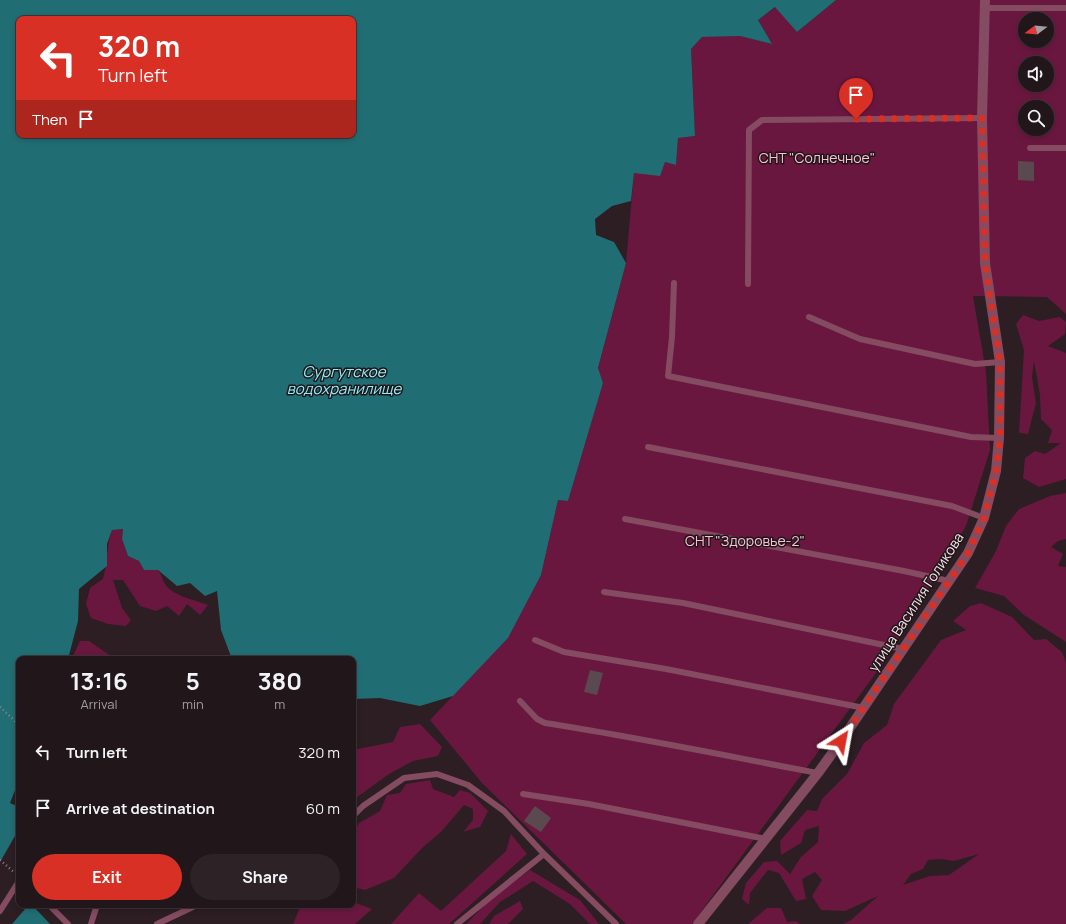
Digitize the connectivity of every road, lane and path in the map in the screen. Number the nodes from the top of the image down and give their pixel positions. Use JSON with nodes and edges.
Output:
{"nodes":[{"id":1,"x":985,"y":4,"type":"edge"},
{"id":2,"x":1066,"y":8,"type":"edge"},
{"id":3,"x":982,"y":118,"type":"junction"},
{"id":4,"x":1030,"y":148,"type":"dead end"},
{"id":5,"x":1066,"y":148,"type":"edge"},
{"id":6,"x":674,"y":283,"type":"dead end"},
{"id":7,"x":748,"y":284,"type":"dead end"},
{"id":8,"x":809,"y":317,"type":"dead end"},
{"id":9,"x":1000,"y":362,"type":"junction"},
{"id":10,"x":1000,"y":438,"type":"junction"},
{"id":11,"x":648,"y":447,"type":"dead end"},
{"id":12,"x":984,"y":518,"type":"junction"},
{"id":13,"x":625,"y":519,"type":"dead end"},
{"id":14,"x":949,"y":581,"type":"junction"},
{"id":15,"x":604,"y":592,"type":"dead end"},
{"id":16,"x":535,"y":640,"type":"dead end"},
{"id":17,"x":903,"y":650,"type":"junction"},
{"id":18,"x":520,"y":701,"type":"dead end"},
{"id":19,"x":0,"y":707,"type":"edge"},
{"id":20,"x":864,"y":708,"type":"junction"},
{"id":21,"x":16,"y":722,"type":"edge"},
{"id":22,"x":818,"y":773,"type":"junction"},
{"id":23,"x":523,"y":794,"type":"dead end"},
{"id":24,"x":356,"y":813,"type":"edge"},
{"id":25,"x":766,"y":839,"type":"junction"},
{"id":26,"x":544,"y":854,"type":"junction"},
{"id":27,"x":0,"y":860,"type":"edge"},
{"id":28,"x":16,"y":874,"type":"edge"},
{"id":29,"x":16,"y":886,"type":"edge"},
{"id":30,"x":52,"y":908,"type":"edge"},
{"id":31,"x":96,"y":908,"type":"edge"},
{"id":32,"x":191,"y":908,"type":"edge"},
{"id":33,"x":0,"y":911,"type":"edge"},
{"id":34,"x":68,"y":924,"type":"edge"},
{"id":35,"x":91,"y":924,"type":"edge"},
{"id":36,"x":156,"y":924,"type":"edge"},
{"id":37,"x":457,"y":924,"type":"edge"},
{"id":38,"x":616,"y":924,"type":"edge"},
{"id":39,"x":698,"y":924,"type":"edge"}],
"edges":[{"from":1,"to":2,"type":"lane"},
{"from":1,"to":3,"type":"street","name":"улица Василия Голикова"},
{"from":3,"to":7,"type":"lane"},
{"from":3,"to":9,"type":"street","name":"улица Василия Голикова"},
{"from":4,"to":5,"type":"lane"},
{"from":6,"to":10,"type":"lane"},
{"from":8,"to":9,"type":"lane"},
{"from":9,"to":10,"type":"street","name":"улица Василия Голикова"},
{"from":10,"to":12,"type":"street","name":"улица Василия Голикова"},
{"from":11,"to":12,"type":"lane"},
{"from":12,"to":14,"type":"street","name":"улица Василия Голикова"},
{"from":13,"to":14,"type":"lane"},
{"from":14,"to":17,"type":"street","name":"улица Василия Голикова"},
{"from":15,"to":17,"type":"lane"},
{"from":16,"to":20,"type":"lane"},
{"from":17,"to":20,"type":"street","name":"улица Василия Голикова"},
{"from":18,"to":22,"type":"lane"},
{"from":19,"to":21,"type":"path"},
{"from":20,"to":22,"type":"street","name":"улица Василия Голикова"},
{"from":22,"to":25,"type":"street","name":"улица Василия Голикова"},
{"from":23,"to":25,"type":"lane"},
{"from":24,"to":26,"type":"lane"},
{"from":25,"to":39,"type":"street","name":"улица Василия Голикова"},
{"from":26,"to":37,"type":"lane"},
{"from":26,"to":38,"type":"lane"},
{"from":27,"to":28,"type":"path"},
{"from":29,"to":33,"type":"lane"},
{"from":30,"to":34,"type":"lane"},
{"from":31,"to":35,"type":"lane"},
{"from":32,"to":36,"type":"lane"}]}
